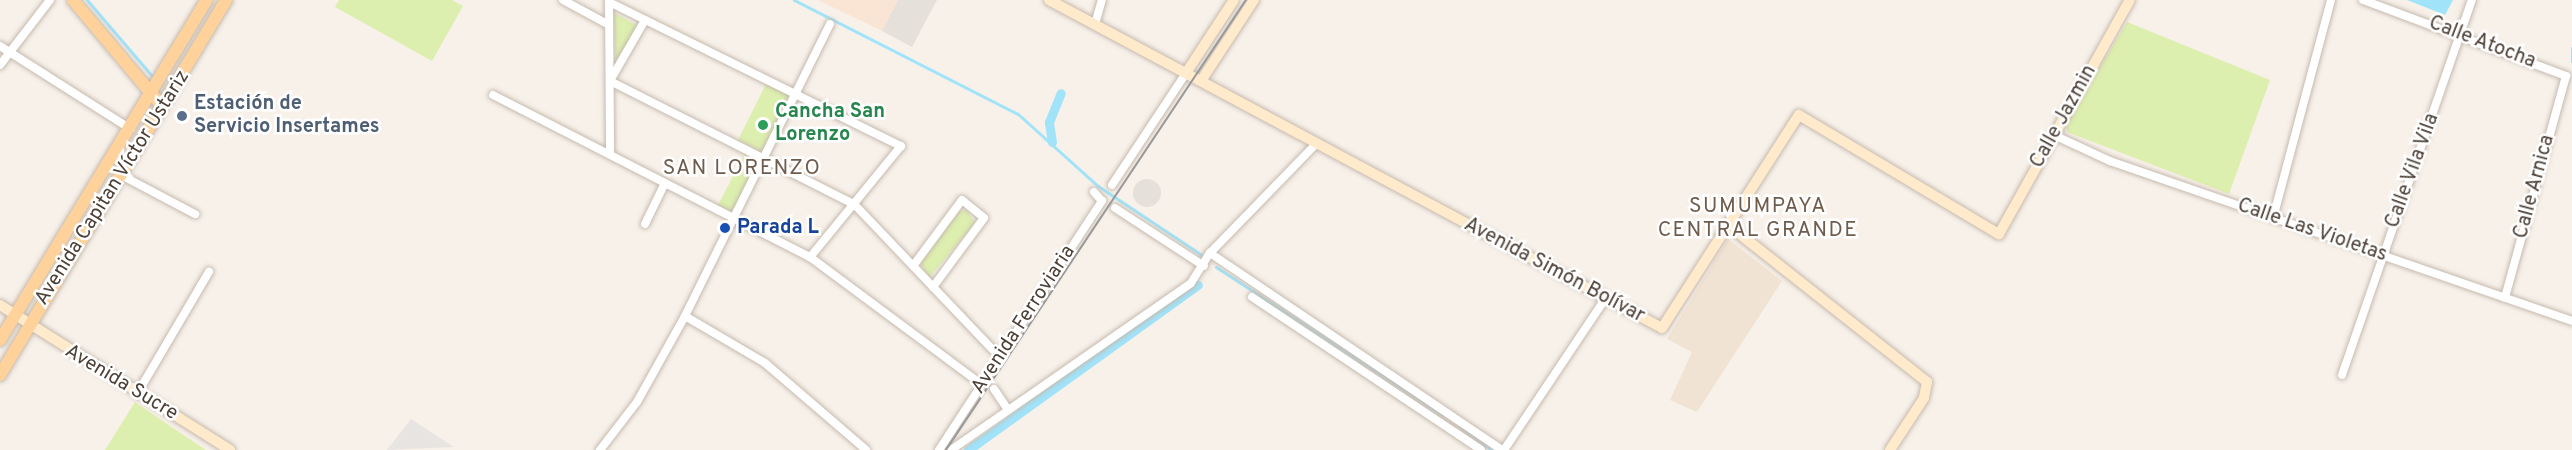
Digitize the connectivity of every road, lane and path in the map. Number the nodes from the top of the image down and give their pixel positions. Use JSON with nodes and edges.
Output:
{"nodes":[{"id":1,"x":50,"y":0,"type":"edge"},
{"id":2,"x":74,"y":0,"type":"edge"},
{"id":3,"x":207,"y":0,"type":"edge"},
{"id":4,"x":226,"y":0,"type":"edge"},
{"id":5,"x":563,"y":0,"type":"edge"},
{"id":6,"x":1049,"y":0,"type":"edge"},
{"id":7,"x":1102,"y":0,"type":"edge"},
{"id":8,"x":1234,"y":0,"type":"edge"},
{"id":9,"x":1254,"y":0,"type":"edge"},
{"id":10,"x":2130,"y":0,"type":"edge"},
{"id":11,"x":2331,"y":0,"type":"edge"},
{"id":12,"x":2363,"y":0,"type":"edge"},
{"id":13,"x":2472,"y":0,"type":"edge"},
{"id":14,"x":609,"y":1,"type":"edge"},
{"id":15,"x":645,"y":20,"type":"junction"},
{"id":16,"x":830,"y":24,"type":"dead end"},
{"id":17,"x":1095,"y":24,"type":"junction"},
{"id":18,"x":609,"y":25,"type":"junction"},
{"id":19,"x":2462,"y":34,"type":"junction"},
{"id":20,"x":0,"y":46,"type":"edge"},
{"id":21,"x":11,"y":52,"type":"junction"},
{"id":22,"x":0,"y":65,"type":"edge"},
{"id":23,"x":1186,"y":73,"type":"junction"},
{"id":24,"x":2566,"y":76,"type":"joint"},
{"id":25,"x":610,"y":81,"type":"junction"},
{"id":26,"x":1201,"y":81,"type":"junction"},
{"id":27,"x":796,"y":94,"type":"junction"},
{"id":28,"x":493,"y":95,"type":"dead end"},
{"id":29,"x":151,"y":96,"type":"junction"},
{"id":30,"x":166,"y":106,"type":"junction"},
{"id":31,"x":132,"y":129,"type":"junction"},
{"id":32,"x":2054,"y":135,"type":"junction"},
{"id":33,"x":1317,"y":143,"type":"junction"},
{"id":34,"x":610,"y":153,"type":"junction"},
{"id":35,"x":765,"y":159,"type":"junction"},
{"id":36,"x":121,"y":175,"type":"junction"},
{"id":37,"x":664,"y":185,"type":"junction"},
{"id":38,"x":1112,"y":185,"type":"dead end"},
{"id":39,"x":1094,"y":192,"type":"dead end"},
{"id":40,"x":854,"y":204,"type":"junction"},
{"id":41,"x":1115,"y":208,"type":"dead end"},
{"id":42,"x":195,"y":214,"type":"dead end"},
{"id":43,"x":2273,"y":218,"type":"junction"},
{"id":44,"x":734,"y":219,"type":"junction"},
{"id":45,"x":645,"y":224,"type":"dead end"},
{"id":46,"x":1727,"y":224,"type":"junction"},
{"id":47,"x":1999,"y":234,"type":"joint"},
{"id":48,"x":1210,"y":253,"type":"junction"},
{"id":49,"x":2383,"y":255,"type":"junction"},
{"id":50,"x":810,"y":257,"type":"junction"},
{"id":51,"x":913,"y":266,"type":"junction"},
{"id":52,"x":1204,"y":266,"type":"junction"},
{"id":53,"x":209,"y":272,"type":"dead end"},
{"id":54,"x":933,"y":287,"type":"junction"},
{"id":55,"x":1251,"y":297,"type":"dead end"},
{"id":56,"x":2505,"y":298,"type":"junction"},
{"id":57,"x":1605,"y":299,"type":"junction"},
{"id":58,"x":0,"y":305,"type":"edge"},
{"id":59,"x":13,"y":316,"type":"junction"},
{"id":60,"x":685,"y":316,"type":"junction"},
{"id":61,"x":2572,"y":321,"type":"edge"},
{"id":62,"x":28,"y":325,"type":"junction"},
{"id":63,"x":0,"y":340,"type":"edge"},
{"id":64,"x":993,"y":350,"type":"dead end"},
{"id":65,"x":0,"y":375,"type":"edge"},
{"id":66,"x":2342,"y":375,"type":"dead end"},
{"id":67,"x":974,"y":380,"type":"dead end"},
{"id":68,"x":994,"y":389,"type":"dead end"},
{"id":69,"x":137,"y":394,"type":"junction"},
{"id":70,"x":1006,"y":407,"type":"junction"},
{"id":71,"x":230,"y":450,"type":"edge"},
{"id":72,"x":600,"y":450,"type":"edge"},
{"id":73,"x":866,"y":450,"type":"edge"},
{"id":74,"x":939,"y":450,"type":"edge"},
{"id":75,"x":951,"y":450,"type":"edge"},
{"id":76,"x":1481,"y":450,"type":"edge"},
{"id":77,"x":1503,"y":450,"type":"edge"},
{"id":78,"x":1890,"y":450,"type":"edge"}],
"edges":[{"from":1,"to":21,"type":"street"},
{"from":2,"to":29,"type":"main road"},
{"from":3,"to":29,"type":"main road","name":"Avenida Capitan Víctor Ustariz"},
{"from":4,"to":30,"type":"main road","name":"Avenida Capitan Víctor Ustariz"},
{"from":5,"to":18,"type":"street"},
{"from":6,"to":17,"type":"street","name":"Avenida Simón Bolívar"},
{"from":7,"to":17,"type":"street"},
{"from":8,"to":23,"type":"street"},
{"from":9,"to":26,"type":"street"},
{"from":10,"to":32,"type":"street","name":"Calle Jazmin"},
{"from":11,"to":43,"type":"street"},
{"from":12,"to":19,"type":"street","name":"Calle Atocha"},
{"from":13,"to":19,"type":"street","name":"Calle Vila Vila"},
{"from":14,"to":15,"type":"street"},
{"from":14,"to":18,"type":"street"},
{"from":15,"to":25,"type":"street"},
{"from":15,"to":27,"type":"street"},
{"from":16,"to":27,"type":"street"},
{"from":17,"to":23,"type":"street","name":"Avenida Simón Bolívar"},
{"from":18,"to":25,"type":"street"},
{"from":19,"to":24,"type":"street","name":"Calle Atocha"},
{"from":19,"to":49,"type":"street","name":"Calle Vila Vila"},
{"from":20,"to":21,"type":"street"},
{"from":21,"to":22,"type":"street"},
{"from":21,"to":31,"type":"street"},
{"from":23,"to":26,"type":"street","name":"Avenida Simón Bolívar"},
{"from":23,"to":38,"type":"street"},
{"from":24,"to":56,"type":"street","name":"Calle Arnica"},
{"from":25,"to":34,"type":"street"},
{"from":25,"to":35,"type":"street"},
{"from":26,"to":33,"type":"street","name":"Avenida Simón Bolívar"},
{"from":27,"to":35,"type":"street"},
{"from":27,"to":40,"type":"street"},
{"from":28,"to":34,"type":"street"},
{"from":29,"to":30,"type":"main road"},
{"from":29,"to":31,"type":"main road","name":"Avenida Capitan Víctor Ustariz"},
{"from":30,"to":36,"type":"main road","name":"Avenida Capitan Víctor Ustariz"},
{"from":31,"to":59,"type":"main road","name":"Avenida Capitan Víctor Ustariz"},
{"from":32,"to":43,"type":"street","name":"Calle Las Violetas"},
{"from":32,"to":47,"type":"street","name":"Calle Jazmin"},
{"from":33,"to":48,"type":"street"},
{"from":33,"to":57,"type":"street","name":"Avenida Simón Bolívar"},
{"from":34,"to":37,"type":"street"},
{"from":35,"to":40,"type":"street"},
{"from":35,"to":44,"type":"street"},
{"from":36,"to":42,"type":"street"},
{"from":36,"to":62,"type":"main road","name":"Avenida Capitan Víctor Ustariz"},
{"from":37,"to":44,"type":"street"},
{"from":37,"to":45,"type":"street"},
{"from":39,"to":74,"type":"street","name":"Avenida Ferroviaria"},
{"from":40,"to":50,"type":"street"},
{"from":40,"to":51,"type":"street"},
{"from":41,"to":52,"type":"street"},
{"from":43,"to":49,"type":"street","name":"Calle Las Violetas"},
{"from":44,"to":50,"type":"street"},
{"from":44,"to":60,"type":"street"},
{"from":46,"to":47,"type":"street","name":"Avenida Simón Bolívar"},
{"from":46,"to":57,"type":"street","name":"Avenida Simón Bolívar"},
{"from":46,"to":78,"type":"street"},
{"from":48,"to":52,"type":"street"},
{"from":48,"to":77,"type":"street"},
{"from":49,"to":56,"type":"street","name":"Calle Las Violetas"},
{"from":49,"to":66,"type":"street","name":"Calle Vila Vila"},
{"from":50,"to":67,"type":"street"},
{"from":51,"to":54,"type":"street"},
{"from":51,"to":54,"type":"street"},
{"from":52,"to":70,"type":"street"},
{"from":53,"to":69,"type":"street"},
{"from":54,"to":64,"type":"street"},
{"from":55,"to":76,"type":"street"},
{"from":56,"to":61,"type":"street","name":"Calle Las Violetas"},
{"from":57,"to":77,"type":"street"},
{"from":58,"to":59,"type":"street","name":"Avenida Sucre"},
{"from":59,"to":62,"type":"street","name":"Avenida Sucre"},
{"from":59,"to":63,"type":"main road","name":"Avenida Capitan Víctor Ustariz"},
{"from":60,"to":72,"type":"street"},
{"from":60,"to":73,"type":"street"},
{"from":62,"to":65,"type":"main road","name":"Avenida Capitan Víctor Ustariz"},
{"from":62,"to":69,"type":"street","name":"Avenida Sucre"},
{"from":68,"to":70,"type":"street","name":"Avenida Ferroviaria"},
{"from":69,"to":71,"type":"street","name":"Avenida Sucre"},
{"from":70,"to":75,"type":"street","name":"Avenida Ferroviaria"}]}
